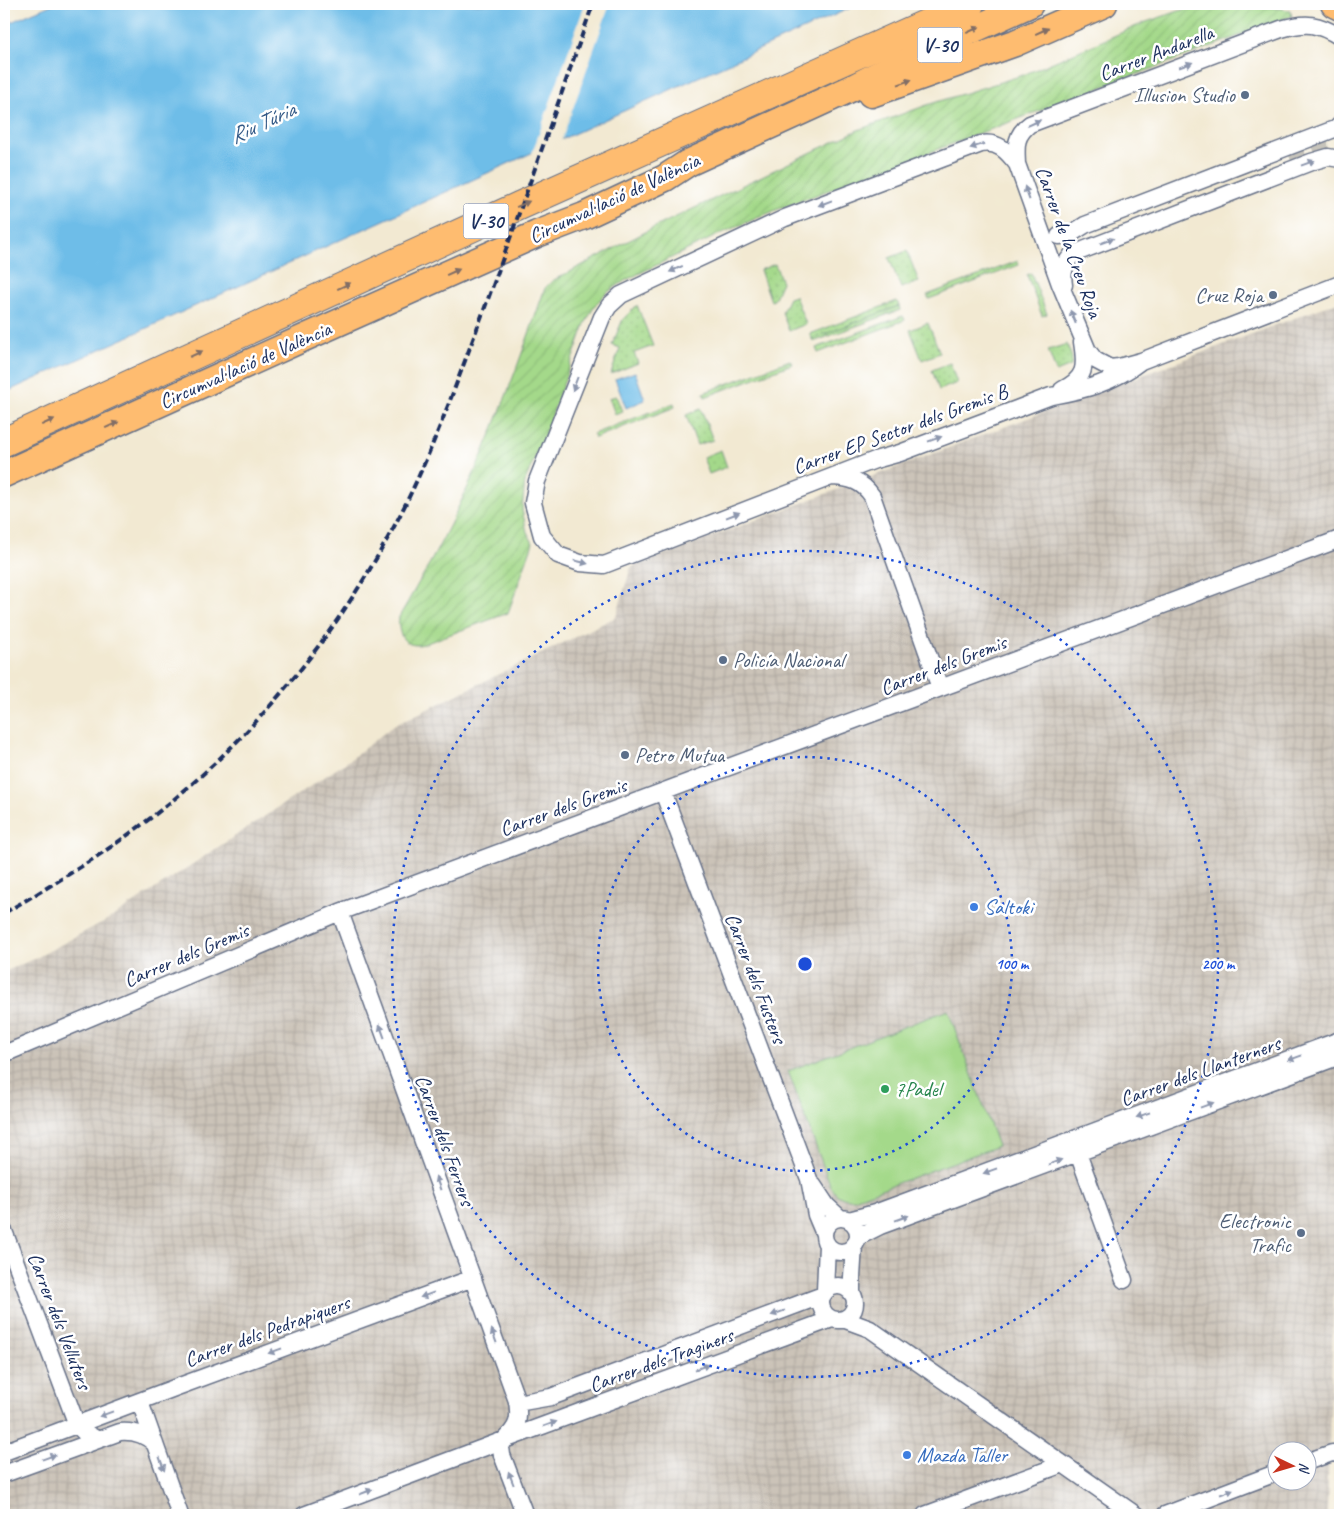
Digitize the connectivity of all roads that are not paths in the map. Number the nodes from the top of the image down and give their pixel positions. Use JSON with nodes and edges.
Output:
{"nodes":[{"id":1,"x":970,"y":4,"type":"edge"},
{"id":2,"x":1030,"y":4,"type":"edge"},
{"id":3,"x":1104,"y":4,"type":"edge"},
{"id":4,"x":1334,"y":4,"type":"edge"},
{"id":5,"x":1340,"y":7,"type":"edge"},
{"id":6,"x":1340,"y":37,"type":"edge"},
{"id":7,"x":1340,"y":125,"type":"edge"},
{"id":8,"x":1290,"y":158,"type":"tunnel mouth"},
{"id":9,"x":1340,"y":159,"type":"edge"},
{"id":10,"x":1017,"y":164,"type":"junction"},
{"id":11,"x":665,"y":178,"type":"junction"},
{"id":12,"x":1038,"y":222,"type":"junction"},
{"id":13,"x":1059,"y":236,"type":"junction"},
{"id":14,"x":1340,"y":276,"type":"edge"},
{"id":15,"x":1340,"y":284,"type":"edge"},
{"id":16,"x":1340,"y":294,"type":"edge"},
{"id":17,"x":1066,"y":297,"type":"junction"},
{"id":18,"x":1278,"y":309,"type":"junction"},
{"id":19,"x":1081,"y":336,"type":"junction"},
{"id":20,"x":1140,"y":361,"type":"junction"},
{"id":21,"x":1051,"y":396,"type":"junction"},
{"id":22,"x":4,"y":442,"type":"edge"},
{"id":23,"x":900,"y":453,"type":"junction"},
{"id":24,"x":4,"y":474,"type":"edge"},
{"id":25,"x":831,"y":477,"type":"junction"},
{"id":26,"x":872,"y":496,"type":"junction"},
{"id":27,"x":1340,"y":539,"type":"edge"},
{"id":28,"x":940,"y":688,"type":"junction"},
{"id":29,"x":663,"y":792,"type":"junction"},
{"id":30,"x":340,"y":912,"type":"junction"},
{"id":31,"x":1340,"y":1040,"type":"edge"},
{"id":32,"x":4,"y":1054,"type":"edge"},
{"id":33,"x":1340,"y":1056,"type":"edge"},
{"id":34,"x":1076,"y":1147,"type":"junction"},
{"id":35,"x":809,"y":1179,"type":"junction"},
{"id":36,"x":844,"y":1219,"type":"junction"},
{"id":37,"x":4,"y":1231,"type":"edge"},
{"id":38,"x":826,"y":1239,"type":"junction"},
{"id":39,"x":856,"y":1241,"type":"junction"},
{"id":40,"x":473,"y":1278,"type":"junction"},
{"id":41,"x":1124,"y":1280,"type":"dead end"},
{"id":42,"x":824,"y":1293,"type":"junction"},
{"id":43,"x":854,"y":1299,"type":"junction"},
{"id":44,"x":838,"y":1319,"type":"junction"},
{"id":45,"x":891,"y":1343,"type":"junction"},
{"id":46,"x":140,"y":1402,"type":"junction"},
{"id":47,"x":517,"y":1403,"type":"junction"},
{"id":48,"x":76,"y":1425,"type":"junction"},
{"id":49,"x":98,"y":1440,"type":"junction"},
{"id":50,"x":504,"y":1440,"type":"junction"},
{"id":51,"x":155,"y":1444,"type":"junction"},
{"id":52,"x":4,"y":1452,"type":"edge"},
{"id":53,"x":1340,"y":1454,"type":"edge"},
{"id":54,"x":1316,"y":1458,"type":"edge"},
{"id":55,"x":1063,"y":1464,"type":"junction"},
{"id":56,"x":4,"y":1474,"type":"edge"},
{"id":57,"x":1266,"y":1478,"type":"edge"},
{"id":58,"x":180,"y":1515,"type":"edge"},
{"id":59,"x":304,"y":1515,"type":"edge"},
{"id":60,"x":525,"y":1515,"type":"edge"},
{"id":61,"x":925,"y":1515,"type":"edge"},
{"id":62,"x":1136,"y":1515,"type":"edge"},
{"id":63,"x":1165,"y":1515,"type":"edge"}],
"edges":[{"from":22,"to":1,"type":"highway","name":"Circumval·lació de València","number":"V-30","one_way":true},
{"from":11,"to":2,"type":"highway","name":"Circumval·lació de València","number":"V-30","one_way":true},
{"from":11,"to":3,"type":"highway","one_way":true},
{"from":4,"to":5,"type":"highway"},
{"from":10,"to":6,"type":"street","name":"Carrer Andarella","one_way":true},
{"from":7,"to":13,"type":"street"},
{"from":8,"to":13,"type":"street"},
{"from":17,"to":9,"type":"street","one_way":true},
{"from":12,"to":10,"type":"street","name":"Carrer de la Creu Roja","one_way":true},
{"from":10,"to":25,"type":"street","name":"Carrer EP Sector dels Gremis B","one_way":true},
{"from":24,"to":11,"type":"highway","name":"Circumval·lació de València","number":"V-30","one_way":true},
{"from":12,"to":13,"type":"street"},
{"from":12,"to":17,"type":"street","name":"Carrer de la Creu Roja"},
{"from":14,"to":18,"type":"street"},
{"from":15,"to":18,"type":"street"},
{"from":16,"to":18,"type":"street"},
{"from":19,"to":17,"type":"street","name":"Carrer de la Creu Roja","one_way":true},
{"from":18,"to":20,"type":"street","name":"Carrer EP Sector dels Gremis B"},
{"from":19,"to":20,"type":"street","name":"Carrer de la Creu Roja"},
{"from":19,"to":21,"type":"street","name":"Carrer de la Creu Roja"},
{"from":20,"to":21,"type":"street","name":"Carrer EP Sector dels Gremis B"},
{"from":23,"to":21,"type":"street","name":"Carrer EP Sector dels Gremis B","one_way":true},
{"from":23,"to":25,"type":"street","name":"Carrer EP Sector dels Gremis B"},
{"from":23,"to":26,"type":"street"},
{"from":25,"to":26,"type":"street"},
{"from":26,"to":28,"type":"street"},
{"from":27,"to":28,"type":"street","name":"Carrer dels Gremis"},
{"from":28,"to":29,"type":"street","name":"Carrer dels Gremis"},
{"from":29,"to":30,"type":"street","name":"Carrer dels Gremis"},
{"from":29,"to":35,"type":"street","name":"Carrer dels Fusters"},
{"from":30,"to":32,"type":"street","name":"Carrer dels Gremis"},
{"from":40,"to":30,"type":"street","name":"Carrer dels Ferrers","one_way":true},
{"from":31,"to":34,"type":"street","name":"Carrer dels Llanterners","one_way":true},
{"from":34,"to":33,"type":"street","name":"Carrer dels Llanterners","one_way":true},
{"from":34,"to":36,"type":"street","name":"Carrer dels Llanterners","one_way":true},
{"from":39,"to":34,"type":"street","name":"Carrer dels Llanterners","one_way":true},
{"from":34,"to":41,"type":"street"},
{"from":35,"to":36,"type":"street","name":"Carrer dels Fusters"},
{"from":35,"to":38,"type":"street","name":"Carrer dels Fusters"},
{"from":36,"to":38,"type":"street"},
{"from":36,"to":39,"type":"street"},
{"from":37,"to":48,"type":"street","name":"Carrer dels Velluters"},
{"from":38,"to":39,"type":"street"},
{"from":38,"to":42,"type":"street","name":"Carrer dels Fusters"},
{"from":39,"to":43,"type":"street"},
{"from":40,"to":46,"type":"street","name":"Carrer dels Pedrapiquers","one_way":true},
{"from":47,"to":40,"type":"street","name":"Carrer dels Ferrers","one_way":true},
{"from":42,"to":43,"type":"street"},
{"from":42,"to":44,"type":"street"},
{"from":42,"to":47,"type":"street","name":"Carrer dels Traginers","one_way":true},
{"from":43,"to":44,"type":"street"},
{"from":43,"to":45,"type":"street"},
{"from":44,"to":45,"type":"street"},
{"from":50,"to":44,"type":"street","name":"Carrer dels Traginers","one_way":true},
{"from":45,"to":55,"type":"street"},
{"from":46,"to":48,"type":"street","name":"Carrer dels Pedrapiquers","one_way":true},
{"from":46,"to":51,"type":"street"},
{"from":47,"to":50,"type":"street"},
{"from":48,"to":49,"type":"street"},
{"from":48,"to":52,"type":"street","name":"Carrer dels Pedrapiquers"},
{"from":49,"to":51,"type":"street"},
{"from":56,"to":49,"type":"street","one_way":true},
{"from":59,"to":50,"type":"street","name":"Carrer dels Traginers","one_way":true},
{"from":60,"to":50,"type":"street","one_way":true},
{"from":51,"to":58,"type":"street","one_way":true},
{"from":53,"to":54,"type":"street"},
{"from":55,"to":61,"type":"street"},
{"from":55,"to":62,"type":"street"},
{"from":63,"to":57,"type":"street","one_way":true}]}
